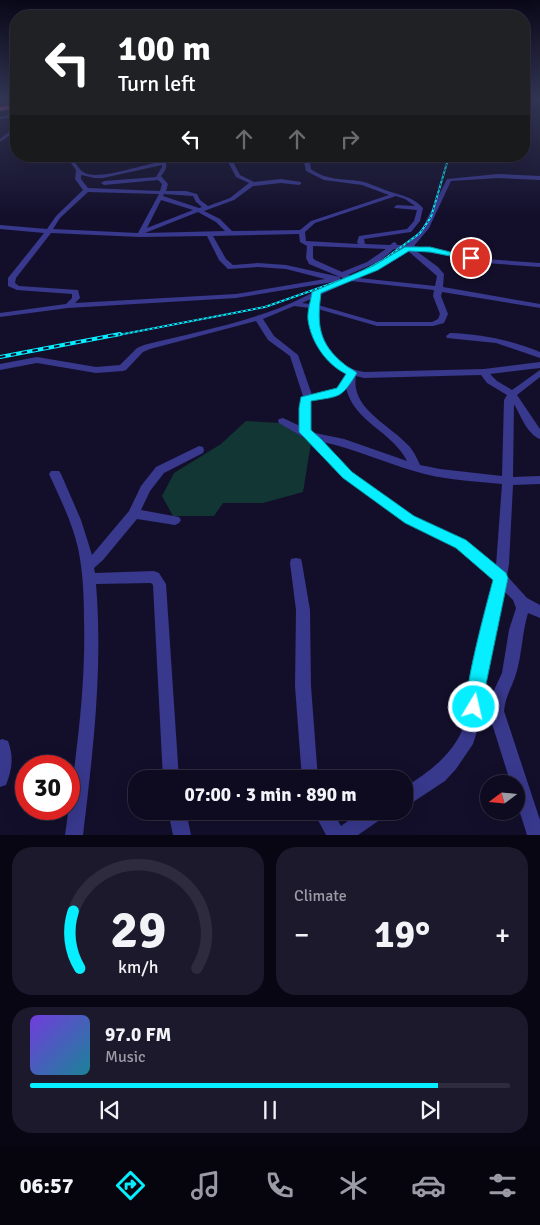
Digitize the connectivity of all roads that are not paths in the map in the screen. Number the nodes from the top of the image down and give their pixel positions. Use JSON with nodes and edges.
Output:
{"nodes":[{"id":1,"x":72,"y":162,"type":"edge"},
{"id":2,"x":230,"y":162,"type":"edge"},
{"id":3,"x":307,"y":162,"type":"edge"},
{"id":4,"x":165,"y":163,"type":"joint"},
{"id":5,"x":79,"y":172,"type":"junction"},
{"id":6,"x":160,"y":178,"type":"junction"},
{"id":7,"x":540,"y":178,"type":"edge"},
{"id":8,"x":299,"y":183,"type":"dead end"},
{"id":9,"x":252,"y":184,"type":"junction"},
{"id":10,"x":85,"y":188,"type":"junction"},
{"id":11,"x":160,"y":194,"type":"junction"},
{"id":12,"x":397,"y":194,"type":"junction"},
{"id":13,"x":194,"y":204,"type":"junction"},
{"id":14,"x":397,"y":207,"type":"dead end"},
{"id":15,"x":420,"y":208,"type":"junction"},
{"id":16,"x":0,"y":227,"type":"edge"},
{"id":17,"x":375,"y":228,"type":"dead end"},
{"id":18,"x":49,"y":231,"type":"junction"},
{"id":19,"x":302,"y":232,"type":"junction"},
{"id":20,"x":141,"y":234,"type":"junction"},
{"id":21,"x":209,"y":234,"type":"junction"},
{"id":22,"x":230,"y":234,"type":"junction"},
{"id":23,"x":382,"y":234,"type":"junction"},
{"id":24,"x":419,"y":237,"type":"junction"},
{"id":25,"x":308,"y":244,"type":"junction"},
{"id":26,"x":363,"y":246,"type":"junction"},
{"id":27,"x":394,"y":246,"type":"junction"},
{"id":28,"x":408,"y":248,"type":"junction"},
{"id":29,"x":420,"y":252,"type":"junction"},
{"id":30,"x":395,"y":258,"type":"junction"},
{"id":31,"x":364,"y":265,"type":"junction"},
{"id":32,"x":540,"y":265,"type":"edge"},
{"id":33,"x":311,"y":268,"type":"junction"},
{"id":34,"x":326,"y":268,"type":"junction"},
{"id":35,"x":342,"y":278,"type":"junction"},
{"id":36,"x":317,"y":288,"type":"junction"},
{"id":37,"x":438,"y":288,"type":"junction"},
{"id":38,"x":294,"y":304,"type":"junction"},
{"id":39,"x":68,"y":306,"type":"junction"},
{"id":40,"x":314,"y":306,"type":"junction"},
{"id":41,"x":538,"y":307,"type":"edge"},
{"id":42,"x":0,"y":315,"type":"edge"},
{"id":43,"x":258,"y":318,"type":"junction"},
{"id":44,"x":450,"y":336,"type":"dead end"},
{"id":45,"x":540,"y":355,"type":"edge"},
{"id":46,"x":540,"y":365,"type":"edge"},
{"id":47,"x":0,"y":367,"type":"edge"},
{"id":48,"x":484,"y":372,"type":"junction"},
{"id":49,"x":540,"y":373,"type":"edge"},
{"id":50,"x":351,"y":375,"type":"junction"},
{"id":51,"x":512,"y":394,"type":"junction"},
{"id":52,"x":308,"y":398,"type":"junction"},
{"id":53,"x":283,"y":422,"type":"dead end"},
{"id":54,"x":307,"y":434,"type":"junction"},
{"id":55,"x":540,"y":435,"type":"edge"},
{"id":56,"x":199,"y":450,"type":"dead end"},
{"id":57,"x":416,"y":468,"type":"junction"},
{"id":58,"x":55,"y":474,"type":"dead end"},
{"id":59,"x":540,"y":480,"type":"edge"},
{"id":60,"x":508,"y":481,"type":"junction"},
{"id":61,"x":134,"y":514,"type":"junction"},
{"id":62,"x":175,"y":520,"type":"dead end"},
{"id":63,"x":296,"y":563,"type":"dead end"},
{"id":64,"x":89,"y":573,"type":"junction"},
{"id":65,"x":500,"y":578,"type":"junction"},
{"id":66,"x":522,"y":602,"type":"junction"},
{"id":67,"x":540,"y":612,"type":"edge"},
{"id":68,"x":2,"y":747,"type":"dead end"},
{"id":69,"x":170,"y":770,"type":"edge"},
{"id":70,"x":309,"y":770,"type":"edge"},
{"id":71,"x":0,"y":779,"type":"edge"},
{"id":72,"x":413,"y":792,"type":"edge"},
{"id":73,"x":179,"y":820,"type":"edge"},
{"id":74,"x":327,"y":820,"type":"edge"},
{"id":75,"x":365,"y":820,"type":"edge"},
{"id":76,"x":74,"y":835,"type":"edge"},
{"id":77,"x":182,"y":835,"type":"edge"},
{"id":78,"x":336,"y":835,"type":"edge"},
{"id":79,"x":343,"y":835,"type":"edge"},
{"id":80,"x":536,"y":835,"type":"edge"}],
"edges":[{"from":1,"to":5,"type":"street"},
{"from":2,"to":9,"type":"street"},
{"from":3,"to":12,"type":"street"},
{"from":4,"to":5,"type":"street"},
{"from":4,"to":6,"type":"street"},
{"from":5,"to":10,"type":"street"},
{"from":6,"to":10,"type":"street"},
{"from":6,"to":11,"type":"street"},
{"from":7,"to":24,"type":"street"},
{"from":8,"to":9,"type":"street"},
{"from":9,"to":13,"type":"street"},
{"from":10,"to":11,"type":"street"},
{"from":10,"to":18,"type":"street"},
{"from":11,"to":13,"type":"street"},
{"from":11,"to":13,"type":"street"},
{"from":11,"to":20,"type":"street"},
{"from":12,"to":15,"type":"street"},
{"from":12,"to":19,"type":"street"},
{"from":13,"to":20,"type":"street"},
{"from":13,"to":22,"type":"street"},
{"from":14,"to":15,"type":"street"},
{"from":15,"to":23,"type":"street"},
{"from":16,"to":18,"type":"street"},
{"from":17,"to":23,"type":"street"},
{"from":18,"to":20,"type":"street"},
{"from":18,"to":39,"type":"street"},
{"from":19,"to":22,"type":"street"},
{"from":19,"to":25,"type":"street"},
{"from":20,"to":21,"type":"street"},
{"from":21,"to":22,"type":"street"},
{"from":21,"to":33,"type":"street"},
{"from":23,"to":26,"type":"street"},
{"from":23,"to":27,"type":"street"},
{"from":24,"to":28,"type":"street"},
{"from":24,"to":29,"type":"street"},
{"from":25,"to":26,"type":"street"},
{"from":25,"to":33,"type":"street"},
{"from":26,"to":27,"type":"street"},
{"from":27,"to":28,"type":"street"},
{"from":27,"to":31,"type":"street"},
{"from":28,"to":29,"type":"street"},
{"from":28,"to":30,"type":"street"},
{"from":29,"to":30,"type":"street"},
{"from":29,"to":32,"type":"street"},
{"from":29,"to":37,"type":"street"},
{"from":30,"to":35,"type":"street"},
{"from":31,"to":34,"type":"street"},
{"from":31,"to":35,"type":"street"},
{"from":33,"to":34,"type":"street"},
{"from":33,"to":35,"type":"street"},
{"from":33,"to":36,"type":"street"},
{"from":34,"to":35,"type":"street"},
{"from":35,"to":36,"type":"street"},
{"from":35,"to":36,"type":"street"},
{"from":35,"to":37,"type":"street"},
{"from":36,"to":38,"type":"street"},
{"from":36,"to":39,"type":"street"},
{"from":36,"to":40,"type":"street"},
{"from":37,"to":40,"type":"street"},
{"from":37,"to":41,"type":"street"},
{"from":38,"to":40,"type":"street"},
{"from":38,"to":43,"type":"street"},
{"from":39,"to":42,"type":"street"},
{"from":40,"to":50,"type":"street"},
{"from":43,"to":47,"type":"street"},
{"from":43,"to":52,"type":"street"},
{"from":44,"to":45,"type":"street"},
{"from":46,"to":48,"type":"street"},
{"from":48,"to":50,"type":"street"},
{"from":48,"to":51,"type":"street"},
{"from":49,"to":51,"type":"street"},
{"from":50,"to":52,"type":"street"},
{"from":50,"to":57,"type":"street"},
{"from":51,"to":55,"type":"street"},
{"from":51,"to":60,"type":"street"},
{"from":52,"to":54,"type":"street"},
{"from":53,"to":54,"type":"street"},
{"from":54,"to":57,"type":"street"},
{"from":54,"to":65,"type":"street"},
{"from":56,"to":61,"type":"street"},
{"from":57,"to":60,"type":"street"},
{"from":58,"to":64,"type":"street"},
{"from":59,"to":60,"type":"street"},
{"from":60,"to":65,"type":"street"},
{"from":61,"to":62,"type":"street"},
{"from":61,"to":64,"type":"street"},
{"from":63,"to":70,"type":"street"},
{"from":64,"to":69,"type":"street"},
{"from":64,"to":76,"type":"street"},
{"from":65,"to":66,"type":"street"},
{"from":65,"to":72,"type":"street"},
{"from":66,"to":67,"type":"street"},
{"from":66,"to":80,"type":"street"},
{"from":68,"to":71,"type":"street"},
{"from":73,"to":77,"type":"street"},
{"from":74,"to":78,"type":"street"},
{"from":75,"to":79,"type":"street"}]}
